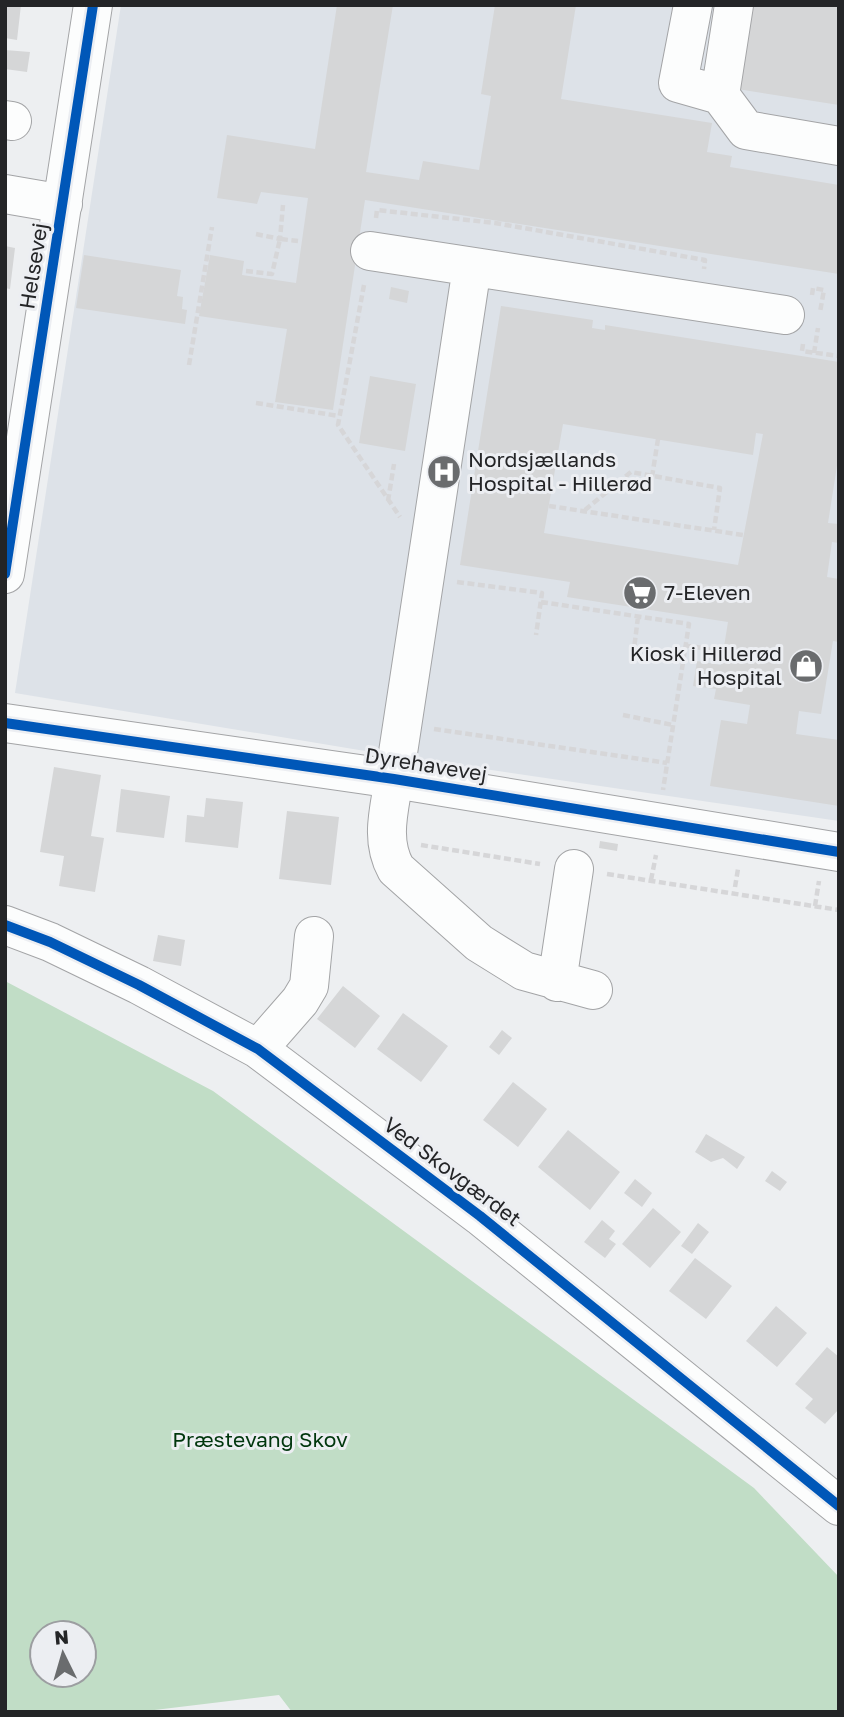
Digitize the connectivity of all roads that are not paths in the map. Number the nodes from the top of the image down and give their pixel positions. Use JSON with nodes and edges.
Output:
{"nodes":[{"id":1,"x":93,"y":5,"type":"edge"},
{"id":2,"x":692,"y":5,"type":"edge"},
{"id":3,"x":734,"y":5,"type":"edge"},
{"id":4,"x":720,"y":95,"type":"junction"},
{"id":5,"x":839,"y":146,"type":"edge"},
{"id":6,"x":5,"y":194,"type":"edge"},
{"id":7,"x":63,"y":204,"type":"junction"},
{"id":8,"x":370,"y":251,"type":"dead end"},
{"id":9,"x":472,"y":267,"type":"junction"},
{"id":10,"x":794,"y":330,"type":"road end"},
{"id":11,"x":5,"y":574,"type":"edge"},
{"id":12,"x":5,"y":723,"type":"edge"},
{"id":13,"x":394,"y":779,"type":"junction"},
{"id":14,"x":839,"y":852,"type":"edge"},
{"id":15,"x":574,"y":869,"type":"road end"},
{"id":16,"x":5,"y":925,"type":"edge"},
{"id":17,"x":314,"y":936,"type":"dead end"},
{"id":18,"x":258,"y":1049,"type":"junction"},
{"id":19,"x":839,"y":1506,"type":"edge"}],
"edges":[{"from":1,"to":7,"type":"street","name":"Helsevej"},
{"from":2,"to":4,"type":"street"},
{"from":3,"to":4,"type":"street"},
{"from":4,"to":5,"type":"street"},
{"from":6,"to":7,"type":"street"},
{"from":7,"to":11,"type":"street","name":"Helsevej"},
{"from":8,"to":9,"type":"street"},
{"from":9,"to":10,"type":"street"},
{"from":9,"to":13,"type":"street"},
{"from":12,"to":13,"type":"street","name":"Dyrehavevej"},
{"from":13,"to":14,"type":"street","name":"Dyrehavevej"},
{"from":13,"to":15,"type":"street"},
{"from":16,"to":18,"type":"street","name":"Ved Skovgærdet"},
{"from":17,"to":18,"type":"street"},
{"from":18,"to":19,"type":"street","name":"Ved Skovgærdet"}]}
